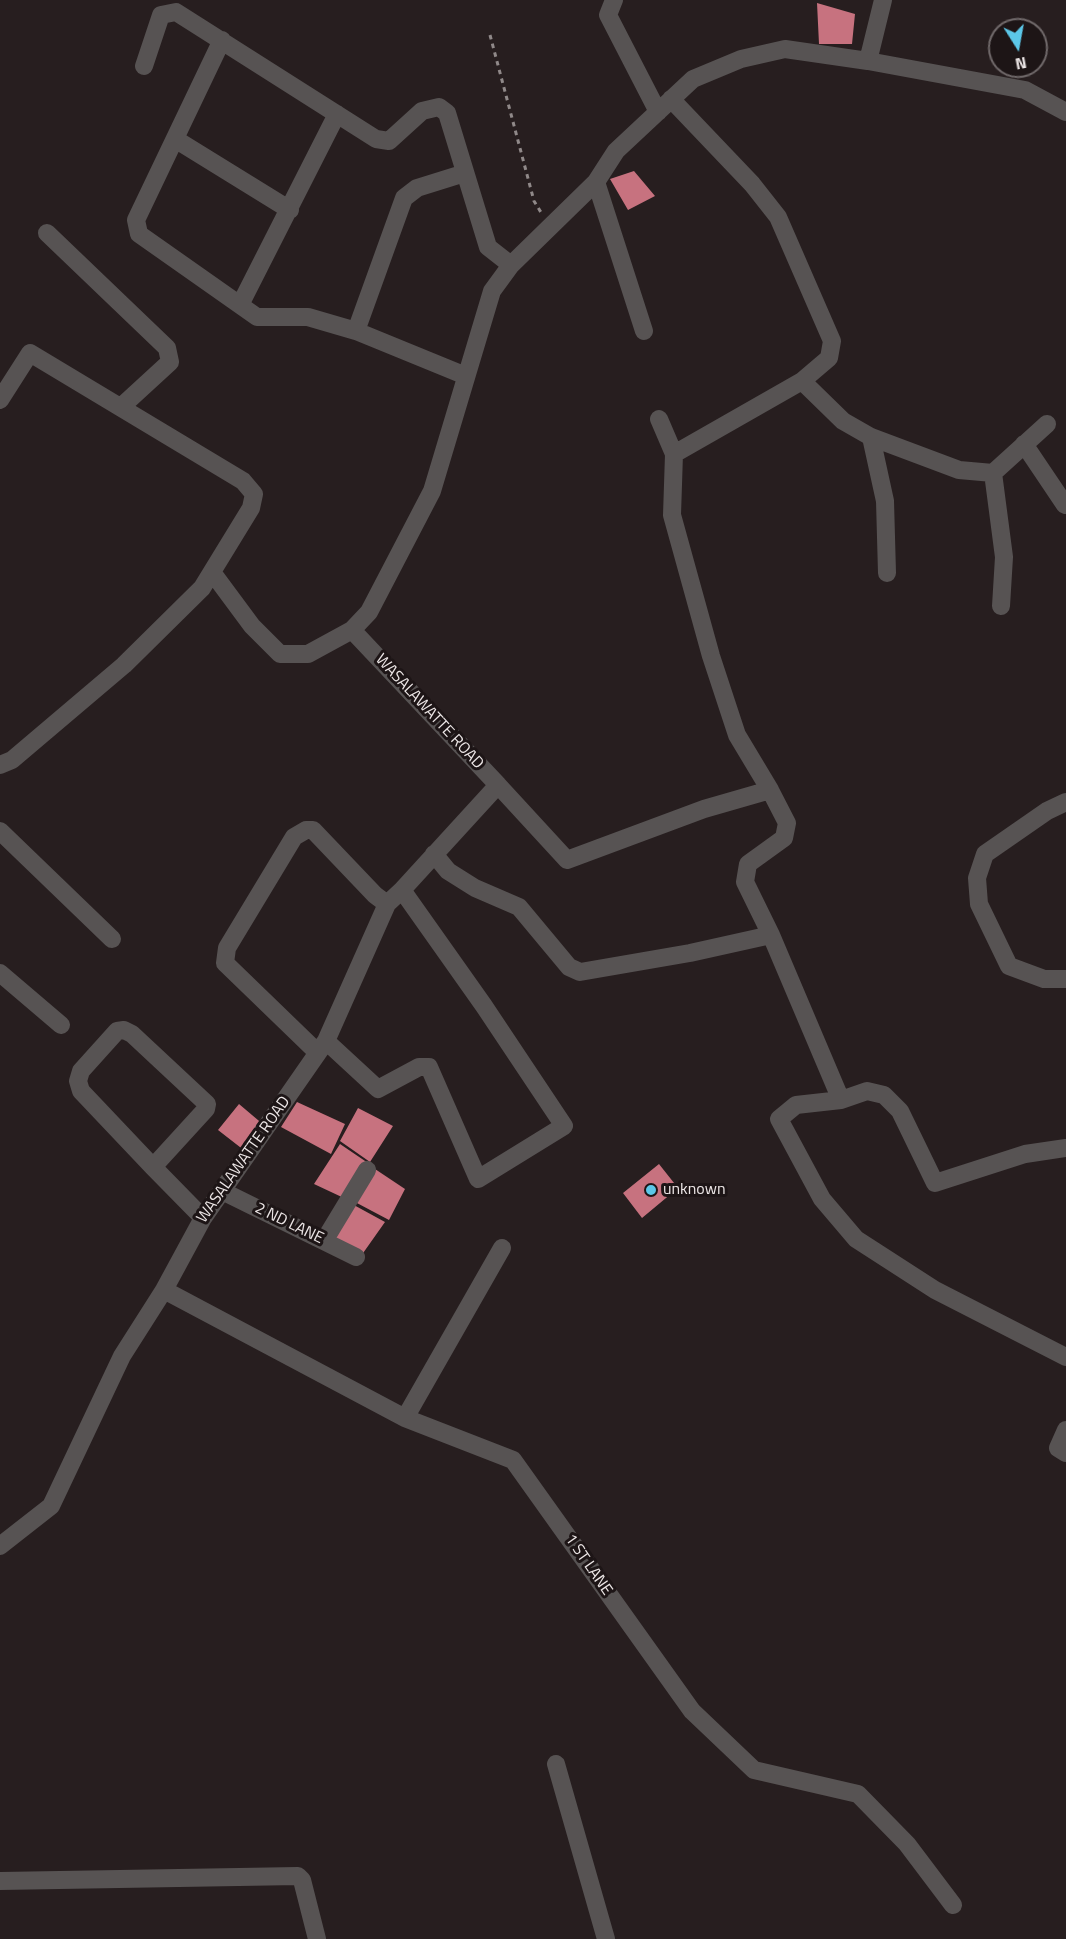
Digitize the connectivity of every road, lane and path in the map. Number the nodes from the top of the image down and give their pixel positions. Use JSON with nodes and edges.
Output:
{"nodes":[{"id":1,"x":614,"y":0,"type":"edge"},
{"id":2,"x":883,"y":0,"type":"edge"},
{"id":3,"x":490,"y":35,"type":"dead end"},
{"id":4,"x":222,"y":40,"type":"junction"},
{"id":5,"x":868,"y":61,"type":"junction"},
{"id":6,"x":144,"y":66,"type":"dead end"},
{"id":7,"x":672,"y":99,"type":"junction"},
{"id":8,"x":658,"y":111,"type":"junction"},
{"id":9,"x":1066,"y":112,"type":"edge"},
{"id":10,"x":337,"y":114,"type":"junction"},
{"id":11,"x":175,"y":139,"type":"junction"},
{"id":12,"x":465,"y":173,"type":"junction"},
{"id":13,"x":596,"y":182,"type":"junction"},
{"id":14,"x":290,"y":210,"type":"junction"},
{"id":15,"x":549,"y":227,"type":"junction"},
{"id":16,"x":47,"y":233,"type":"dead end"},
{"id":17,"x":511,"y":264,"type":"junction"},
{"id":18,"x":240,"y":305,"type":"junction"},
{"id":19,"x":356,"y":331,"type":"junction"},
{"id":20,"x":644,"y":331,"type":"dead end"},
{"id":21,"x":466,"y":376,"type":"junction"},
{"id":22,"x":802,"y":381,"type":"junction"},
{"id":23,"x":0,"y":400,"type":"edge"},
{"id":24,"x":121,"y":407,"type":"junction"},
{"id":25,"x":659,"y":419,"type":"dead end"},
{"id":26,"x":1047,"y":424,"type":"dead end"},
{"id":27,"x":871,"y":436,"type":"junction"},
{"id":28,"x":1024,"y":444,"type":"junction"},
{"id":29,"x":674,"y":454,"type":"junction"},
{"id":30,"x":993,"y":473,"type":"junction"},
{"id":31,"x":1065,"y":505,"type":"edge"},
{"id":32,"x":212,"y":572,"type":"junction"},
{"id":33,"x":887,"y":573,"type":"dead end"},
{"id":34,"x":1001,"y":606,"type":"dead end"},
{"id":35,"x":352,"y":630,"type":"junction"},
{"id":36,"x":0,"y":765,"type":"edge"},
{"id":37,"x":498,"y":785,"type":"junction"},
{"id":38,"x":771,"y":790,"type":"junction"},
{"id":39,"x":1066,"y":802,"type":"edge"},
{"id":40,"x":0,"y":831,"type":"edge"},
{"id":41,"x":434,"y":854,"type":"junction"},
{"id":42,"x":402,"y":890,"type":"junction"},
{"id":43,"x":387,"y":904,"type":"junction"},
{"id":44,"x":771,"y":935,"type":"junction"},
{"id":45,"x":112,"y":939,"type":"dead end"},
{"id":46,"x":0,"y":973,"type":"edge"},
{"id":47,"x":1066,"y":979,"type":"edge"},
{"id":48,"x":61,"y":1025,"type":"dead end"},
{"id":49,"x":322,"y":1047,"type":"junction"},
{"id":50,"x":841,"y":1100,"type":"junction"},
{"id":51,"x":1066,"y":1148,"type":"edge"},
{"id":52,"x":153,"y":1167,"type":"junction"},
{"id":53,"x":367,"y":1170,"type":"dead end"},
{"id":54,"x":222,"y":1191,"type":"junction"},
{"id":55,"x":203,"y":1218,"type":"junction"},
{"id":56,"x":324,"y":1241,"type":"junction"},
{"id":57,"x":502,"y":1248,"type":"dead end"},
{"id":58,"x":356,"y":1257,"type":"dead end"},
{"id":59,"x":164,"y":1290,"type":"junction"},
{"id":60,"x":1066,"y":1357,"type":"edge"},
{"id":61,"x":405,"y":1419,"type":"junction"},
{"id":62,"x":1066,"y":1430,"type":"edge"},
{"id":63,"x":1066,"y":1453,"type":"edge"},
{"id":64,"x":0,"y":1546,"type":"edge"},
{"id":65,"x":556,"y":1764,"type":"dead end"},
{"id":66,"x":0,"y":1881,"type":"edge"},
{"id":67,"x":953,"y":1905,"type":"dead end"},
{"id":68,"x":317,"y":1939,"type":"edge"},
{"id":69,"x":606,"y":1939,"type":"edge"}],
"edges":[{"from":1,"to":8,"type":"street"},
{"from":2,"to":5,"type":"street"},
{"from":3,"to":15,"type":"path"},
{"from":4,"to":6,"type":"street"},
{"from":4,"to":10,"type":"street"},
{"from":4,"to":11,"type":"street"},
{"from":5,"to":7,"type":"street"},
{"from":5,"to":9,"type":"street"},
{"from":7,"to":8,"type":"street"},
{"from":7,"to":22,"type":"street"},
{"from":8,"to":13,"type":"street"},
{"from":10,"to":12,"type":"street"},
{"from":10,"to":14,"type":"street"},
{"from":11,"to":14,"type":"street"},
{"from":11,"to":18,"type":"street"},
{"from":12,"to":17,"type":"street"},
{"from":12,"to":19,"type":"street"},
{"from":13,"to":15,"type":"street"},
{"from":13,"to":20,"type":"street"},
{"from":14,"to":18,"type":"street"},
{"from":15,"to":17,"type":"street"},
{"from":16,"to":24,"type":"street"},
{"from":17,"to":21,"type":"street"},
{"from":18,"to":19,"type":"street"},
{"from":19,"to":21,"type":"street"},
{"from":21,"to":35,"type":"street"},
{"from":22,"to":27,"type":"street"},
{"from":22,"to":29,"type":"street"},
{"from":23,"to":24,"type":"street"},
{"from":24,"to":32,"type":"street"},
{"from":25,"to":29,"type":"street"},
{"from":26,"to":28,"type":"street"},
{"from":27,"to":30,"type":"street"},
{"from":27,"to":33,"type":"street"},
{"from":28,"to":30,"type":"street"},
{"from":28,"to":31,"type":"street"},
{"from":29,"to":38,"type":"street"},
{"from":30,"to":34,"type":"street"},
{"from":32,"to":35,"type":"street"},
{"from":32,"to":36,"type":"street"},
{"from":35,"to":37,"type":"street","name":"WASALAWATTE ROAD"},
{"from":37,"to":38,"type":"street"},
{"from":37,"to":41,"type":"street","name":"WASALAWATTE ROAD"},
{"from":38,"to":44,"type":"street"},
{"from":39,"to":47,"type":"street"},
{"from":40,"to":45,"type":"street"},
{"from":41,"to":42,"type":"street","name":"WASALAWATTE ROAD"},
{"from":41,"to":44,"type":"street"},
{"from":42,"to":43,"type":"street","name":"WASALAWATTE ROAD"},
{"from":42,"to":49,"type":"street"},
{"from":43,"to":49,"type":"street","name":"WASALAWATTE ROAD"},
{"from":43,"to":49,"type":"street"},
{"from":44,"to":50,"type":"street"},
{"from":46,"to":48,"type":"street"},
{"from":49,"to":54,"type":"street","name":"WASALAWATTE ROAD"},
{"from":50,"to":51,"type":"street"},
{"from":50,"to":60,"type":"street"},
{"from":52,"to":52,"type":"street"},
{"from":52,"to":55,"type":"street"},
{"from":53,"to":56,"type":"street"},
{"from":54,"to":55,"type":"street","name":"WASALAWATTE ROAD"},
{"from":54,"to":56,"type":"street","name":"2 ND LANE"},
{"from":55,"to":59,"type":"street","name":"WASALAWATTE ROAD"},
{"from":56,"to":58,"type":"street","name":"2 ND LANE"},
{"from":57,"to":61,"type":"street"},
{"from":59,"to":61,"type":"street","name":"1 ST LANE"},
{"from":59,"to":64,"type":"street","name":"WASALAWATTE ROAD"},
{"from":61,"to":67,"type":"street","name":"1 ST LANE"},
{"from":62,"to":63,"type":"street"},
{"from":65,"to":69,"type":"street"},
{"from":66,"to":68,"type":"street"}]}
